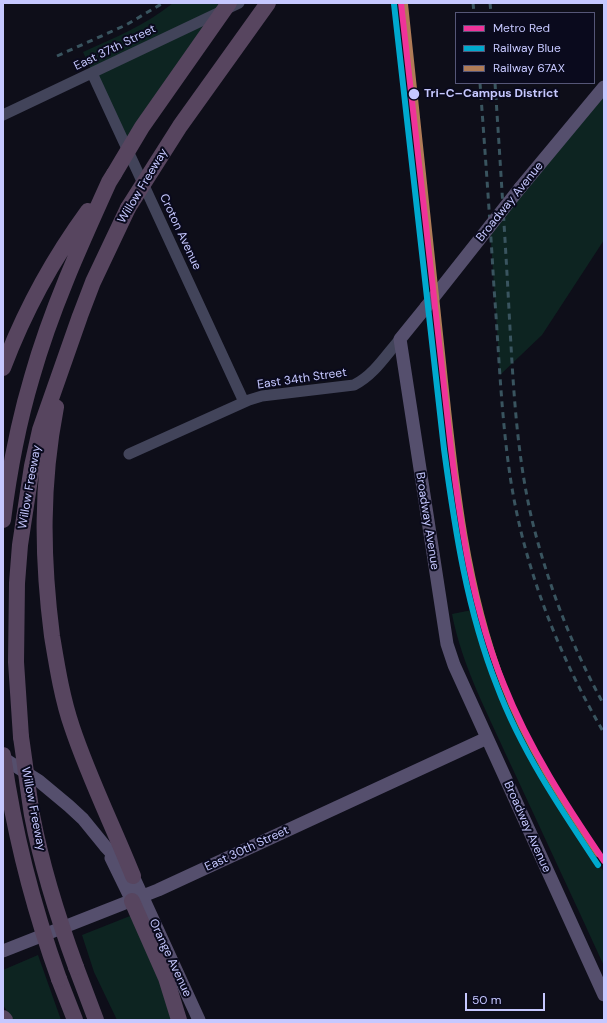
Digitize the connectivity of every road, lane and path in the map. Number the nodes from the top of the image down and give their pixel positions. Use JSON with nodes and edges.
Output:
{"nodes":[{"id":1,"x":229,"y":3,"type":"edge"},
{"id":2,"x":239,"y":3,"type":"edge"},
{"id":3,"x":268,"y":3,"type":"edge"},
{"id":4,"x":92,"y":73,"type":"junction"},
{"id":5,"x":604,"y":87,"type":"edge"},
{"id":6,"x":3,"y":115,"type":"edge"},
{"id":7,"x":112,"y":178,"type":"junction"},
{"id":8,"x":400,"y":339,"type":"junction"},
{"id":9,"x":66,"y":355,"type":"junction"},
{"id":10,"x":3,"y":368,"type":"edge"},
{"id":11,"x":244,"y":402,"type":"junction"},
{"id":12,"x":129,"y":454,"type":"dead end"},
{"id":13,"x":3,"y":520,"type":"edge"},
{"id":14,"x":487,"y":738,"type":"junction"},
{"id":15,"x":3,"y":755,"type":"edge"},
{"id":16,"x":3,"y":758,"type":"edge"},
{"id":17,"x":105,"y":846,"type":"junction"},
{"id":18,"x":133,"y":876,"type":"junction"},
{"id":19,"x":137,"y":899,"type":"junction"},
{"id":20,"x":3,"y":951,"type":"edge"},
{"id":21,"x":604,"y":995,"type":"edge"},
{"id":22,"x":75,"y":1020,"type":"edge"},
{"id":23,"x":96,"y":1020,"type":"edge"},
{"id":24,"x":179,"y":1020,"type":"edge"},
{"id":25,"x":199,"y":1020,"type":"edge"}],
"edges":[{"from":1,"to":7,"type":"highway","name":"Willow Freeway","bridge":true},
{"from":2,"to":4,"type":"street","name":"East 37th Street"},
{"from":3,"to":9,"type":"highway","name":"Willow Freeway","bridge":true},
{"from":4,"to":6,"type":"street","name":"East 37th Street"},
{"from":4,"to":11,"type":"street","name":"Croton Avenue"},
{"from":5,"to":8,"type":"main road","name":"Broadway Avenue","bridge":true},
{"from":7,"to":10,"type":"highway"},
{"from":7,"to":13,"type":"highway","name":"Willow Freeway"},
{"from":8,"to":11,"type":"street","name":"East 34th Street"},
{"from":8,"to":14,"type":"main road","name":"Broadway Avenue"},
{"from":9,"to":18,"type":"highway"},
{"from":9,"to":23,"type":"highway","name":"Willow Freeway","bridge":true},
{"from":11,"to":12,"type":"street","name":"East 34th Street"},
{"from":14,"to":19,"type":"main road","name":"East 30th Street"},
{"from":14,"to":21,"type":"main road","name":"Broadway Avenue"},
{"from":15,"to":22,"type":"highway","name":"Willow Freeway","bridge":true},
{"from":16,"to":17,"type":"main road"},
{"from":17,"to":18,"type":"main road"},
{"from":17,"to":19,"type":"main road"},
{"from":18,"to":19,"type":"main road"},
{"from":19,"to":20,"type":"main road","name":"East 30th Street"},
{"from":19,"to":24,"type":"highway"},
{"from":19,"to":25,"type":"main road","name":"Orange Avenue"}]}
